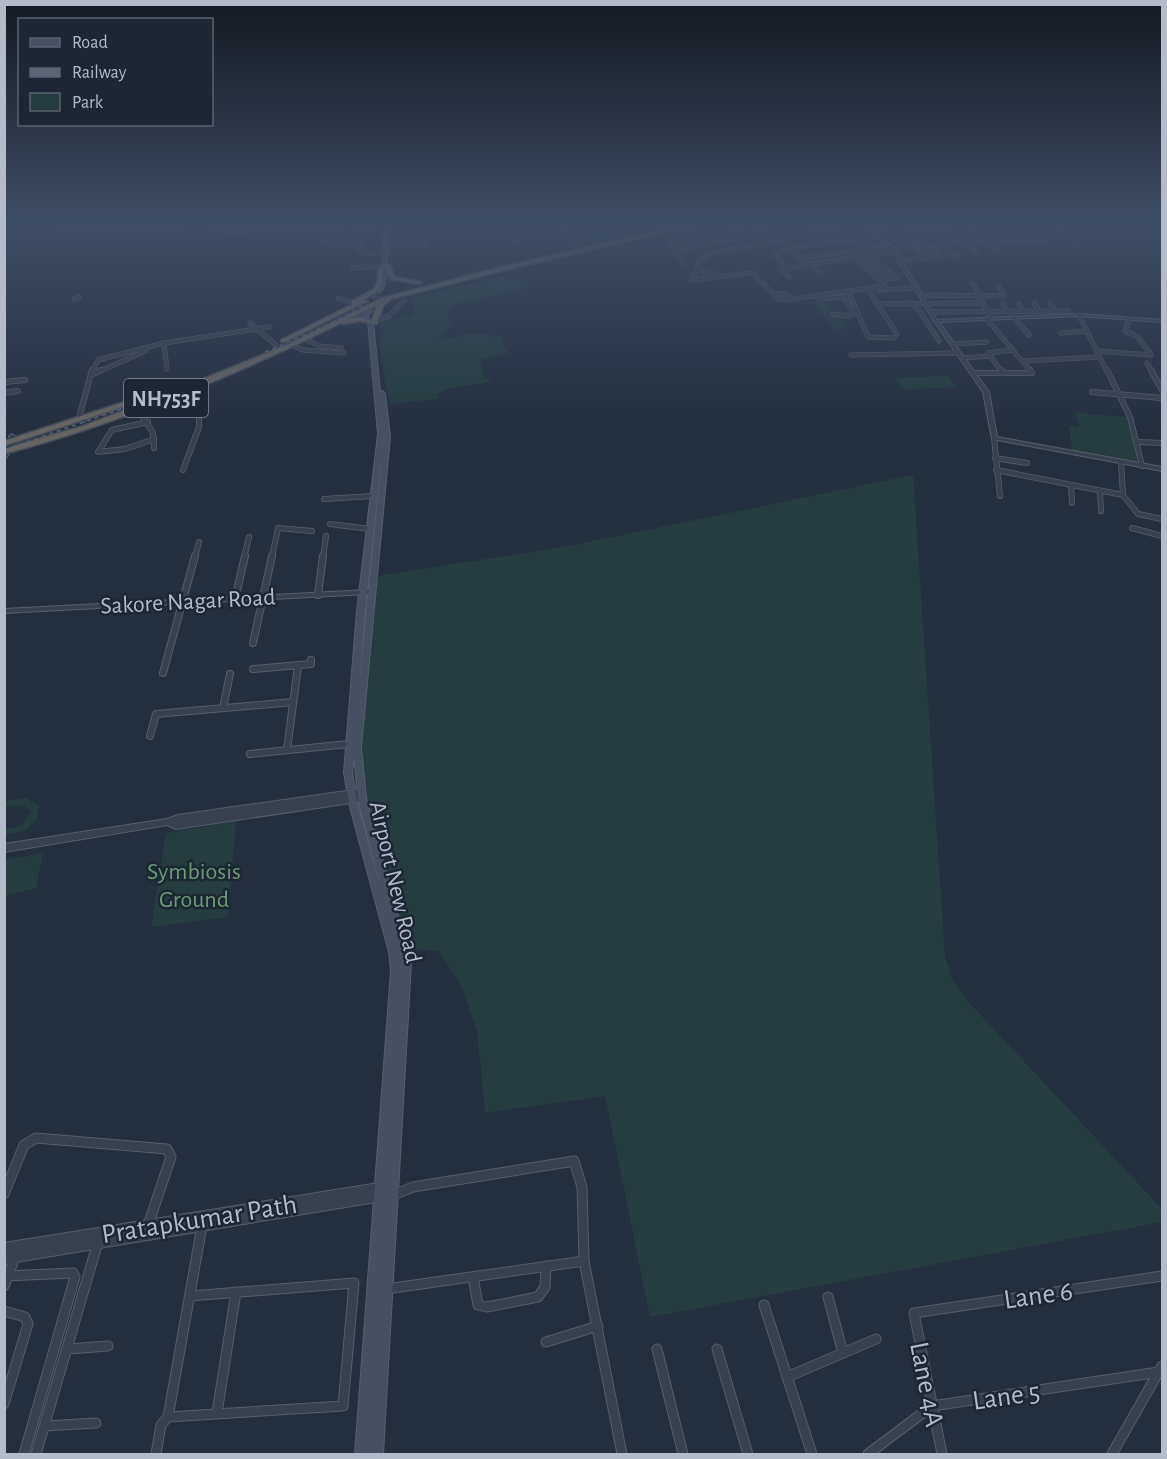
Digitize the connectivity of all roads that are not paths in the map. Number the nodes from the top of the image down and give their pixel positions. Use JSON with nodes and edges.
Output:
{"nodes":[{"id":1,"x":372,"y":293,"type":"edge"},
{"id":2,"x":386,"y":293,"type":"edge"},
{"id":3,"x":404,"y":293,"type":"edge"},
{"id":4,"x":773,"y":293,"type":"edge"},
{"id":5,"x":835,"y":293,"type":"edge"},
{"id":6,"x":849,"y":293,"type":"joint"},
{"id":7,"x":870,"y":293,"type":"edge"},
{"id":8,"x":978,"y":293,"type":"edge"},
{"id":9,"x":1003,"y":293,"type":"edge"},
{"id":10,"x":396,"y":295,"type":"junction"},
{"id":11,"x":834,"y":295,"type":"dead end"},
{"id":12,"x":921,"y":295,"type":"joint"},
{"id":13,"x":979,"y":296,"type":"junction"},
{"id":14,"x":338,"y":298,"type":"dead end"},
{"id":15,"x":404,"y":301,"type":"dead end"},
{"id":16,"x":810,"y":301,"type":"dead end"},
{"id":17,"x":911,"y":303,"type":"junction"},
{"id":18,"x":926,"y":303,"type":"junction"},
{"id":19,"x":983,"y":303,"type":"junction"},
{"id":20,"x":1034,"y":303,"type":"dead end"},
{"id":21,"x":1050,"y":303,"type":"dead end"},
{"id":22,"x":353,"y":304,"type":"junction"},
{"id":23,"x":876,"y":304,"type":"junction"},
{"id":24,"x":1003,"y":304,"type":"dead end"},
{"id":25,"x":1019,"y":304,"type":"dead end"},
{"id":26,"x":372,"y":310,"type":"tunnel mouth"},
{"id":27,"x":1068,"y":311,"type":"dead end"},
{"id":28,"x":931,"y":312,"type":"junction"},
{"id":29,"x":988,"y":312,"type":"junction"},
{"id":30,"x":1009,"y":312,"type":"junction"},
{"id":31,"x":1024,"y":312,"type":"junction"},
{"id":32,"x":1040,"y":312,"type":"junction"},
{"id":33,"x":1055,"y":312,"type":"junction"},
{"id":34,"x":833,"y":314,"type":"dead end"},
{"id":35,"x":1079,"y":315,"type":"junction"},
{"id":36,"x":1014,"y":318,"type":"junction"},
{"id":37,"x":989,"y":319,"type":"junction"},
{"id":38,"x":1129,"y":319,"type":"junction"},
{"id":39,"x":374,"y":321,"type":"junction"},
{"id":40,"x":936,"y":321,"type":"junction"},
{"id":41,"x":1162,"y":321,"type":"edge"},
{"id":42,"x":250,"y":323,"type":"dead end"},
{"id":43,"x":269,"y":327,"type":"dead end"},
{"id":44,"x":253,"y":329,"type":"junction"},
{"id":45,"x":321,"y":331,"type":"junction"},
{"id":46,"x":1087,"y":331,"type":"junction"},
{"id":47,"x":1061,"y":333,"type":"dead end"},
{"id":48,"x":1029,"y":335,"type":"dead end"},
{"id":49,"x":305,"y":339,"type":"junction"},
{"id":50,"x":939,"y":341,"type":"dead end"},
{"id":51,"x":987,"y":342,"type":"dead end"},
{"id":52,"x":164,"y":343,"type":"junction"},
{"id":53,"x":952,"y":344,"type":"junction"},
{"id":54,"x":276,"y":345,"type":"junction"},
{"id":55,"x":291,"y":345,"type":"junction"},
{"id":56,"x":149,"y":348,"type":"junction"},
{"id":57,"x":341,"y":348,"type":"dead end"},
{"id":58,"x":1013,"y":350,"type":"junction"},
{"id":59,"x":1098,"y":351,"type":"junction"},
{"id":60,"x":344,"y":353,"type":"dead end"},
{"id":61,"x":851,"y":355,"type":"dead end"},
{"id":62,"x":960,"y":355,"type":"junction"},
{"id":63,"x":990,"y":356,"type":"junction"},
{"id":64,"x":1100,"y":357,"type":"junction"},
{"id":65,"x":1022,"y":361,"type":"junction"},
{"id":66,"x":1147,"y":363,"type":"dead end"},
{"id":67,"x":167,"y":369,"type":"dead end"},
{"id":68,"x":973,"y":373,"type":"junction"},
{"id":69,"x":1003,"y":373,"type":"junction"},
{"id":70,"x":91,"y":375,"type":"junction"},
{"id":71,"x":26,"y":381,"type":"dead end"},
{"id":72,"x":4,"y":382,"type":"edge"},
{"id":73,"x":185,"y":390,"type":"junction"},
{"id":74,"x":1162,"y":390,"type":"edge"},
{"id":75,"x":18,"y":391,"type":"dead end"},
{"id":76,"x":1092,"y":392,"type":"dead end"},
{"id":77,"x":4,"y":393,"type":"edge"},
{"id":78,"x":1119,"y":394,"type":"junction"},
{"id":79,"x":1162,"y":398,"type":"edge"},
{"id":80,"x":138,"y":409,"type":"junction"},
{"id":81,"x":112,"y":414,"type":"junction"},
{"id":82,"x":83,"y":420,"type":"junction"},
{"id":83,"x":148,"y":422,"type":"junction"},
{"id":84,"x":4,"y":434,"type":"edge"},
{"id":85,"x":994,"y":438,"type":"junction"},
{"id":86,"x":154,"y":439,"type":"junction"},
{"id":87,"x":1136,"y":442,"type":"junction"},
{"id":88,"x":1162,"y":443,"type":"edge"},
{"id":89,"x":7,"y":447,"type":"edge"},
{"id":90,"x":154,"y":448,"type":"dead end"},
{"id":91,"x":995,"y":458,"type":"junction"},
{"id":92,"x":1121,"y":462,"type":"junction"},
{"id":93,"x":1027,"y":463,"type":"dead end"},
{"id":94,"x":1142,"y":466,"type":"junction"},
{"id":95,"x":183,"y":470,"type":"dead end"},
{"id":96,"x":996,"y":470,"type":"junction"},
{"id":97,"x":1162,"y":470,"type":"edge"},
{"id":98,"x":1071,"y":486,"type":"junction"},
{"id":99,"x":1100,"y":491,"type":"junction"},
{"id":100,"x":1123,"y":495,"type":"junction"},
{"id":101,"x":373,"y":496,"type":"junction"},
{"id":102,"x":1000,"y":496,"type":"dead end"},
{"id":103,"x":324,"y":499,"type":"dead end"},
{"id":104,"x":1072,"y":503,"type":"dead end"},
{"id":105,"x":1101,"y":511,"type":"dead end"},
{"id":106,"x":1162,"y":519,"type":"edge"},
{"id":107,"x":330,"y":524,"type":"dead end"},
{"id":108,"x":1132,"y":528,"type":"dead end"},
{"id":109,"x":370,"y":529,"type":"junction"},
{"id":110,"x":312,"y":531,"type":"dead end"},
{"id":111,"x":326,"y":536,"type":"dead end"},
{"id":112,"x":1162,"y":536,"type":"edge"},
{"id":113,"x":249,"y":537,"type":"dead end"},
{"id":114,"x":199,"y":542,"type":"dead end"},
{"id":115,"x":367,"y":592,"type":"junction"},
{"id":116,"x":318,"y":595,"type":"junction"},
{"id":117,"x":263,"y":597,"type":"junction"},
{"id":118,"x":235,"y":599,"type":"junction"},
{"id":119,"x":182,"y":602,"type":"junction"},
{"id":120,"x":4,"y":611,"type":"edge"},
{"id":121,"x":253,"y":643,"type":"dead end"},
{"id":122,"x":311,"y":660,"type":"dead end"},
{"id":123,"x":298,"y":666,"type":"junction"},
{"id":124,"x":252,"y":669,"type":"dead end"},
{"id":125,"x":163,"y":673,"type":"dead end"},
{"id":126,"x":230,"y":674,"type":"dead end"},
{"id":127,"x":293,"y":702,"type":"junction"},
{"id":128,"x":223,"y":708,"type":"junction"},
{"id":129,"x":150,"y":736,"type":"dead end"},
{"id":130,"x":349,"y":744,"type":"junction"},
{"id":131,"x":287,"y":750,"type":"junction"},
{"id":132,"x":250,"y":754,"type":"dead end"},
{"id":133,"x":357,"y":796,"type":"junction"},
{"id":134,"x":4,"y":848,"type":"edge"},
{"id":135,"x":387,"y":1191,"type":"junction"},
{"id":136,"x":4,"y":1194,"type":"edge"},
{"id":137,"x":229,"y":1217,"type":"junction"},
{"id":138,"x":147,"y":1226,"type":"junction"},
{"id":139,"x":202,"y":1226,"type":"junction"},
{"id":140,"x":99,"y":1238,"type":"junction"},
{"id":141,"x":4,"y":1249,"type":"edge"},
{"id":142,"x":10,"y":1258,"type":"edge"},
{"id":143,"x":584,"y":1262,"type":"junction"},
{"id":144,"x":546,"y":1266,"type":"junction"},
{"id":145,"x":6,"y":1275,"type":"edge"},
{"id":146,"x":1162,"y":1276,"type":"edge"},
{"id":147,"x":473,"y":1277,"type":"junction"},
{"id":148,"x":4,"y":1286,"type":"edge"},
{"id":149,"x":386,"y":1289,"type":"junction"},
{"id":150,"x":236,"y":1292,"type":"junction"},
{"id":151,"x":190,"y":1296,"type":"junction"},
{"id":152,"x":828,"y":1296,"type":"dead end"},
{"id":153,"x":764,"y":1305,"type":"dead end"},
{"id":154,"x":4,"y":1311,"type":"edge"},
{"id":155,"x":914,"y":1313,"type":"joint"},
{"id":156,"x":598,"y":1326,"type":"junction"},
{"id":157,"x":876,"y":1339,"type":"dead end"},
{"id":158,"x":546,"y":1342,"type":"dead end"},
{"id":159,"x":108,"y":1346,"type":"dead end"},
{"id":160,"x":68,"y":1349,"type":"junction"},
{"id":161,"x":657,"y":1349,"type":"dead end"},
{"id":162,"x":717,"y":1349,"type":"dead end"},
{"id":163,"x":843,"y":1353,"type":"junction"},
{"id":164,"x":1161,"y":1369,"type":"edge"},
{"id":165,"x":787,"y":1377,"type":"junction"},
{"id":166,"x":4,"y":1404,"type":"edge"},
{"id":167,"x":932,"y":1406,"type":"junction"},
{"id":168,"x":217,"y":1413,"type":"junction"},
{"id":169,"x":168,"y":1417,"type":"junction"},
{"id":170,"x":96,"y":1423,"type":"dead end"},
{"id":171,"x":45,"y":1426,"type":"junction"},
{"id":172,"x":24,"y":1455,"type":"edge"},
{"id":173,"x":36,"y":1455,"type":"edge"},
{"id":174,"x":156,"y":1455,"type":"edge"},
{"id":175,"x":362,"y":1455,"type":"edge"},
{"id":176,"x":376,"y":1455,"type":"edge"},
{"id":177,"x":622,"y":1455,"type":"edge"},
{"id":178,"x":683,"y":1455,"type":"edge"},
{"id":179,"x":748,"y":1455,"type":"edge"},
{"id":180,"x":812,"y":1455,"type":"edge"},
{"id":181,"x":868,"y":1455,"type":"edge"},
{"id":182,"x":942,"y":1455,"type":"edge"},
{"id":183,"x":1112,"y":1455,"type":"edge"}],
"edges":[{"from":1,"to":22,"type":"highway"},
{"from":2,"to":22,"type":"highway","number":"NH753F"},
{"from":3,"to":10,"type":"highway","number":"NH753F"},
{"from":4,"to":5,"type":"street"},
{"from":6,"to":11,"type":"street"},
{"from":6,"to":23,"type":"street"},
{"from":7,"to":23,"type":"street"},
{"from":8,"to":13,"type":"street"},
{"from":9,"to":13,"type":"street"},
{"from":10,"to":39,"type":"highway"},
{"from":10,"to":45,"type":"highway","number":"NH753F"},
{"from":12,"to":13,"type":"street"},
{"from":12,"to":18,"type":"street"},
{"from":13,"to":19,"type":"street"},
{"from":14,"to":22,"type":"street"},
{"from":15,"to":39,"type":"street"},
{"from":16,"to":34,"type":"street"},
{"from":17,"to":18,"type":"street"},
{"from":17,"to":23,"type":"street"},
{"from":17,"to":50,"type":"street"},
{"from":18,"to":19,"type":"street"},
{"from":18,"to":28,"type":"street"},
{"from":19,"to":29,"type":"street"},
{"from":20,"to":32,"type":"street"},
{"from":21,"to":33,"type":"street"},
{"from":22,"to":54,"type":"highway","number":"NH753F"},
{"from":24,"to":30,"type":"street"},
{"from":25,"to":31,"type":"street"},
{"from":26,"to":39,"type":"main road"},
{"from":27,"to":33,"type":"street"},
{"from":28,"to":29,"type":"street"},
{"from":28,"to":40,"type":"street"},
{"from":29,"to":30,"type":"street"},
{"from":29,"to":37,"type":"street"},
{"from":30,"to":31,"type":"street"},
{"from":31,"to":32,"type":"street"},
{"from":32,"to":33,"type":"street"},
{"from":35,"to":36,"type":"street"},
{"from":35,"to":38,"type":"street"},
{"from":35,"to":46,"type":"street"},
{"from":36,"to":37,"type":"street"},
{"from":36,"to":48,"type":"street"},
{"from":37,"to":40,"type":"street"},
{"from":37,"to":58,"type":"street"},
{"from":38,"to":41,"type":"street"},
{"from":38,"to":59,"type":"street"},
{"from":39,"to":45,"type":"highway"},
{"from":39,"to":101,"type":"main road","name":"Airport New Road"},
{"from":39,"to":115,"type":"main road","name":"Airport New Road"},
{"from":40,"to":53,"type":"street"},
{"from":42,"to":44,"type":"street"},
{"from":43,"to":44,"type":"street"},
{"from":44,"to":52,"type":"street"},
{"from":44,"to":54,"type":"street"},
{"from":45,"to":49,"type":"highway","number":"NH753F"},
{"from":46,"to":47,"type":"street"},
{"from":46,"to":59,"type":"street"},
{"from":49,"to":55,"type":"highway","number":"NH753F"},
{"from":49,"to":57,"type":"street"},
{"from":51,"to":53,"type":"street"},
{"from":52,"to":56,"type":"street"},
{"from":52,"to":67,"type":"street"},
{"from":53,"to":62,"type":"street"},
{"from":54,"to":81,"type":"highway","number":"NH753F"},
{"from":55,"to":60,"type":"street"},
{"from":55,"to":73,"type":"highway","number":"NH753F"},
{"from":56,"to":70,"type":"street"},
{"from":56,"to":70,"type":"street"},
{"from":58,"to":63,"type":"street"},
{"from":58,"to":65,"type":"street"},
{"from":59,"to":64,"type":"street"},
{"from":61,"to":62,"type":"street"},
{"from":62,"to":63,"type":"street"},
{"from":62,"to":68,"type":"street"},
{"from":63,"to":69,"type":"street"},
{"from":64,"to":65,"type":"street"},
{"from":64,"to":78,"type":"street"},
{"from":65,"to":69,"type":"street"},
{"from":66,"to":74,"type":"street"},
{"from":68,"to":69,"type":"street"},
{"from":68,"to":85,"type":"street"},
{"from":70,"to":82,"type":"street"},
{"from":71,"to":72,"type":"street"},
{"from":73,"to":80,"type":"highway","number":"NH753F"},
{"from":73,"to":95,"type":"street"},
{"from":75,"to":77,"type":"street"},
{"from":76,"to":78,"type":"street"},
{"from":78,"to":79,"type":"street"},
{"from":78,"to":87,"type":"street"},
{"from":80,"to":81,"type":"highway","number":"NH753F"},
{"from":80,"to":83,"type":"street"},
{"from":81,"to":82,"type":"highway","number":"NH753F"},
{"from":81,"to":89,"type":"highway","number":"NH753F"},
{"from":82,"to":89,"type":"highway","number":"NH753F"},
{"from":83,"to":86,"type":"street"},
{"from":83,"to":86,"type":"street"},
{"from":84,"to":89,"type":"street"},
{"from":85,"to":91,"type":"street"},
{"from":85,"to":92,"type":"street"},
{"from":86,"to":90,"type":"street"},
{"from":87,"to":88,"type":"street"},
{"from":87,"to":94,"type":"street"},
{"from":91,"to":93,"type":"street"},
{"from":91,"to":96,"type":"street"},
{"from":92,"to":94,"type":"street"},
{"from":92,"to":100,"type":"street"},
{"from":94,"to":97,"type":"street"},
{"from":96,"to":98,"type":"street"},
{"from":96,"to":102,"type":"street"},
{"from":98,"to":99,"type":"street"},
{"from":98,"to":104,"type":"street"},
{"from":99,"to":100,"type":"street"},
{"from":99,"to":105,"type":"street"},
{"from":100,"to":106,"type":"street"},
{"from":101,"to":103,"type":"street"},
{"from":101,"to":109,"type":"main road","name":"Airport New Road"},
{"from":107,"to":109,"type":"street"},
{"from":108,"to":112,"type":"street"},
{"from":109,"to":115,"type":"main road","name":"Airport New Road"},
{"from":110,"to":117,"type":"street"},
{"from":111,"to":116,"type":"street"},
{"from":113,"to":118,"type":"street"},
{"from":114,"to":119,"type":"street"},
{"from":115,"to":116,"type":"street","name":"Sakore Nagar Road"},
{"from":115,"to":130,"type":"main road","name":"Airport New Road"},
{"from":115,"to":133,"type":"main road","name":"Airport New Road"},
{"from":116,"to":117,"type":"street","name":"Sakore Nagar Road"},
{"from":117,"to":118,"type":"street","name":"Sakore Nagar Road"},
{"from":117,"to":121,"type":"street"},
{"from":118,"to":119,"type":"street","name":"Sakore Nagar Road"},
{"from":119,"to":120,"type":"street","name":"Sakore Nagar Road"},
{"from":119,"to":125,"type":"street"},
{"from":122,"to":123,"type":"street"},
{"from":123,"to":124,"type":"street"},
{"from":123,"to":127,"type":"street"},
{"from":126,"to":128,"type":"street"},
{"from":127,"to":128,"type":"street"},
{"from":127,"to":131,"type":"street"},
{"from":128,"to":129,"type":"street"},
{"from":130,"to":131,"type":"street"},
{"from":130,"to":133,"type":"main road","name":"Airport New Road"},
{"from":131,"to":132,"type":"street"},
{"from":133,"to":134,"type":"street"},
{"from":133,"to":135,"type":"main road","name":"Airport New Road"},
{"from":135,"to":137,"type":"street","name":"Pratapkumar Path"},
{"from":135,"to":143,"type":"street"},
{"from":135,"to":149,"type":"main road","name":"Airport New Road"},
{"from":135,"to":175,"type":"main road","name":"Airport New Road"},
{"from":136,"to":138,"type":"street"},
{"from":137,"to":138,"type":"street","name":"Pratapkumar Path"},
{"from":137,"to":139,"type":"street","name":"Pratapkumar Path"},
{"from":138,"to":140,"type":"street","name":"Pratapkumar Path"},
{"from":139,"to":140,"type":"street","name":"Pratapkumar Path"},
{"from":139,"to":151,"type":"street"},
{"from":140,"to":141,"type":"street","name":"Pratapkumar Path"},
{"from":140,"to":142,"type":"street","name":"Pratapkumar Path"},
{"from":140,"to":160,"type":"street"},
{"from":142,"to":145,"type":"street"},
{"from":143,"to":144,"type":"street"},
{"from":143,"to":156,"type":"street"},
{"from":144,"to":147,"type":"street"},
{"from":144,"to":147,"type":"street"},
{"from":145,"to":148,"type":"street"},
{"from":145,"to":172,"type":"street"},
{"from":146,"to":155,"type":"street","name":"Lane 6"},
{"from":147,"to":149,"type":"street"},
{"from":149,"to":176,"type":"main road","name":"Airport New Road"},
{"from":150,"to":151,"type":"street"},
{"from":150,"to":168,"type":"street"},
{"from":150,"to":168,"type":"street"},
{"from":151,"to":169,"type":"street"},
{"from":152,"to":163,"type":"street"},
{"from":153,"to":165,"type":"street"},
{"from":154,"to":166,"type":"street"},
{"from":155,"to":167,"type":"street","name":"Lane 4A"},
{"from":156,"to":158,"type":"street"},
{"from":156,"to":177,"type":"street"},
{"from":157,"to":163,"type":"street"},
{"from":159,"to":160,"type":"street"},
{"from":160,"to":171,"type":"street"},
{"from":161,"to":178,"type":"street"},
{"from":162,"to":179,"type":"street"},
{"from":163,"to":165,"type":"street"},
{"from":164,"to":167,"type":"street","name":"Lane 5"},
{"from":164,"to":183,"type":"street"},
{"from":165,"to":180,"type":"street"},
{"from":167,"to":181,"type":"street","name":"Lane 5"},
{"from":167,"to":182,"type":"street","name":"Lane 4A"},
{"from":168,"to":169,"type":"street"},
{"from":169,"to":174,"type":"street"},
{"from":170,"to":171,"type":"street"},
{"from":171,"to":173,"type":"street"}]}
